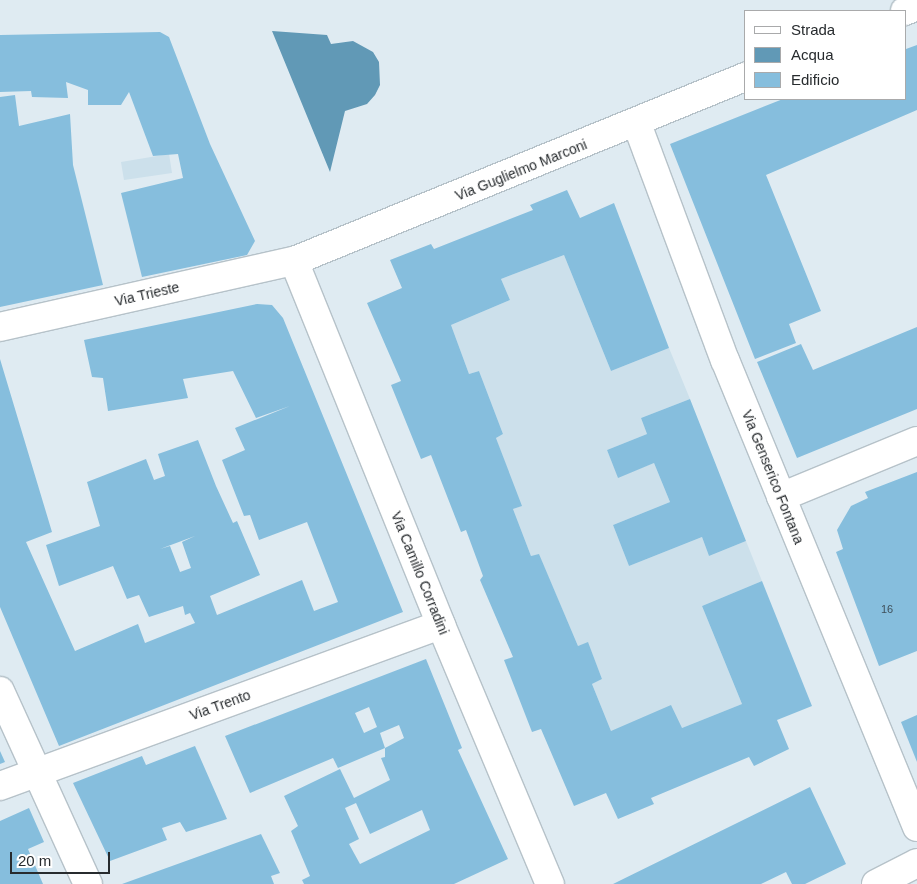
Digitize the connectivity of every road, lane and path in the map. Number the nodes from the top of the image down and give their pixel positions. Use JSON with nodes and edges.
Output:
{"nodes":[{"id":1,"x":744,"y":78,"type":"edge"},
{"id":2,"x":637,"y":124,"type":"junction"},
{"id":3,"x":294,"y":261,"type":"junction"},
{"id":4,"x":0,"y":326,"type":"edge"},
{"id":5,"x":917,"y":441,"type":"edge"},
{"id":6,"x":781,"y":497,"type":"junction"},
{"id":7,"x":441,"y":625,"type":"junction"},
{"id":8,"x":0,"y":691,"type":"edge"},
{"id":9,"x":36,"y":772,"type":"junction"},
{"id":10,"x":0,"y":786,"type":"edge"},
{"id":11,"x":917,"y":827,"type":"edge"},
{"id":12,"x":917,"y":863,"type":"edge"},
{"id":13,"x":544,"y":882,"type":"edge"},
{"id":14,"x":88,"y":884,"type":"edge"},
{"id":15,"x":876,"y":884,"type":"edge"}],
"edges":[{"from":1,"to":2,"type":"street","name":"Via Guglielmo Marconi"},
{"from":2,"to":3,"type":"street","name":"Via Guglielmo Marconi"},
{"from":2,"to":6,"type":"street","name":"Via Genserico Fontana"},
{"from":3,"to":4,"type":"street","name":"Via Trieste"},
{"from":3,"to":7,"type":"street","name":"Via Camillo Corradini"},
{"from":5,"to":6,"type":"street"},
{"from":6,"to":11,"type":"street","name":"Via Genserico Fontana"},
{"from":7,"to":9,"type":"street","name":"Via Trento"},
{"from":7,"to":13,"type":"street","name":"Via Camillo Corradini"},
{"from":8,"to":9,"type":"street"},
{"from":9,"to":10,"type":"street","name":"Via Trento"},
{"from":9,"to":14,"type":"street"},
{"from":12,"to":15,"type":"street"}]}
